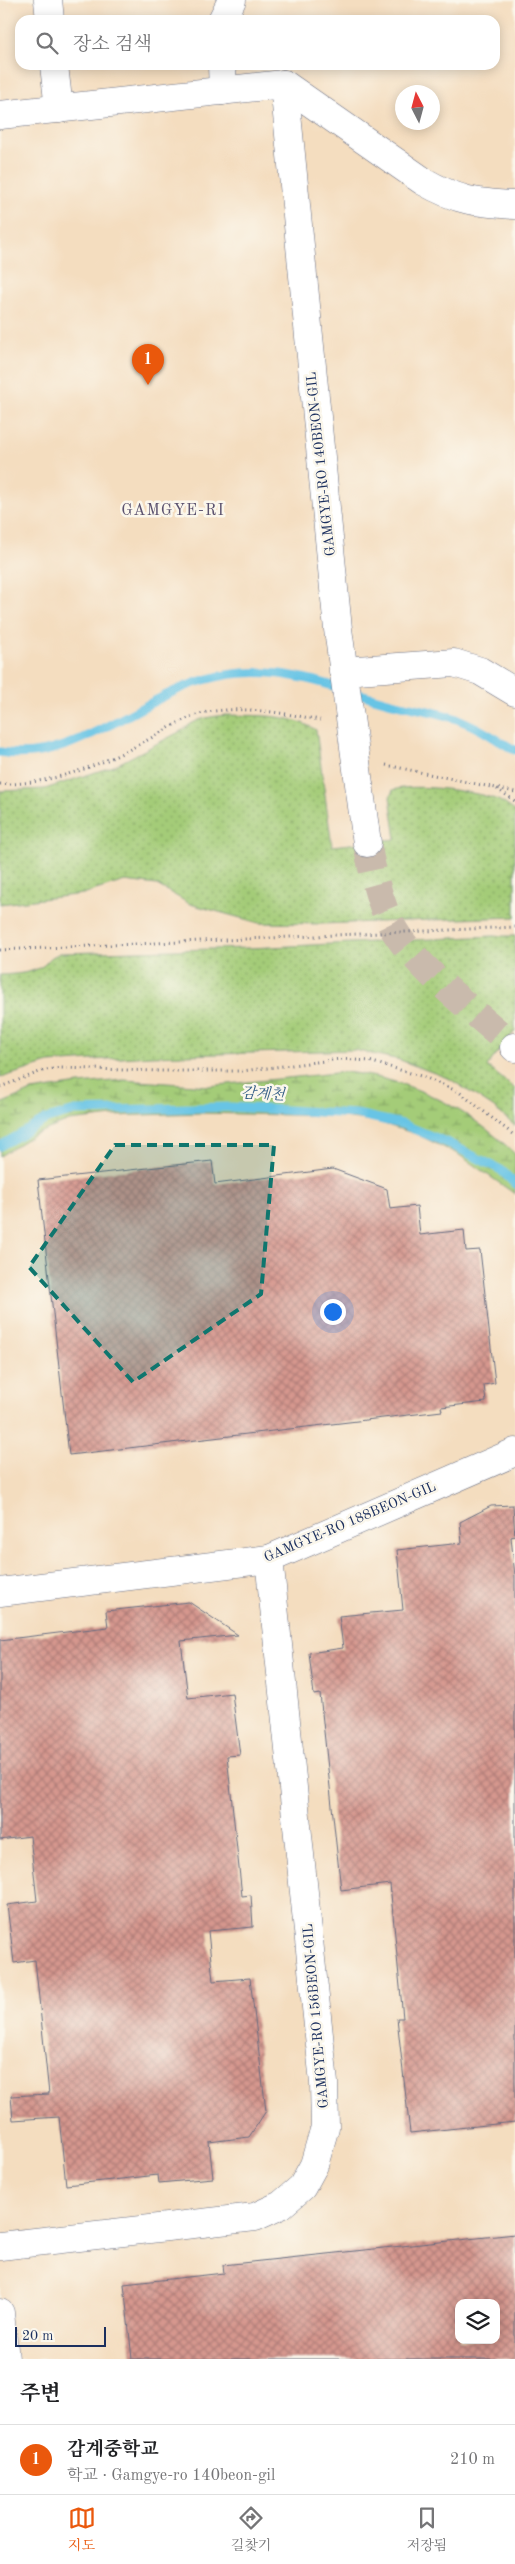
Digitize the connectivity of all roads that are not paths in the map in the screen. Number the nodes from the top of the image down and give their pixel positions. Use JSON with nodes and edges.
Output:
{"nodes":[{"id":1,"x":48,"y":0,"type":"edge"},
{"id":2,"x":232,"y":0,"type":"edge"},
{"id":3,"x":50,"y":15,"type":"edge"},
{"id":4,"x":224,"y":15,"type":"edge"},
{"id":5,"x":55,"y":70,"type":"edge"},
{"id":6,"x":222,"y":78,"type":"edge"},
{"id":7,"x":284,"y":84,"type":"junction"},
{"id":8,"x":59,"y":109,"type":"junction"},
{"id":9,"x":0,"y":115,"type":"edge"},
{"id":10,"x":515,"y":205,"type":"edge"},
{"id":11,"x":343,"y":671,"type":"junction"},
{"id":12,"x":515,"y":692,"type":"edge"},
{"id":13,"x":367,"y":843,"type":"tunnel mouth"},
{"id":14,"x":515,"y":1452,"type":"edge"},
{"id":15,"x":269,"y":1559,"type":"junction"},
{"id":16,"x":0,"y":1592,"type":"edge"},
{"id":17,"x":0,"y":2246,"type":"edge"},
{"id":18,"x":0,"y":2313,"type":"edge"},
{"id":19,"x":5,"y":2359,"type":"edge"}],
"edges":[{"from":1,"to":3,"type":"street"},
{"from":2,"to":4,"type":"street"},
{"from":5,"to":8,"type":"street"},
{"from":6,"to":7,"type":"street"},
{"from":6,"to":8,"type":"street"},
{"from":7,"to":10,"type":"street"},
{"from":7,"to":11,"type":"street","name":"GAMGYE-RO 140BEON-GIL"},
{"from":8,"to":9,"type":"street"},
{"from":11,"to":12,"type":"street"},
{"from":11,"to":13,"type":"street","name":"GAMGYE-RO 140BEON-GIL"},
{"from":14,"to":15,"type":"street","name":"GAMGYE-RO 188BEON-GIL"},
{"from":15,"to":16,"type":"street","name":"GAMGYE-RO 188BEON-GIL"},
{"from":15,"to":17,"type":"street","name":"GAMGYE-RO 156BEON-GIL"},
{"from":18,"to":19,"type":"street"}]}
